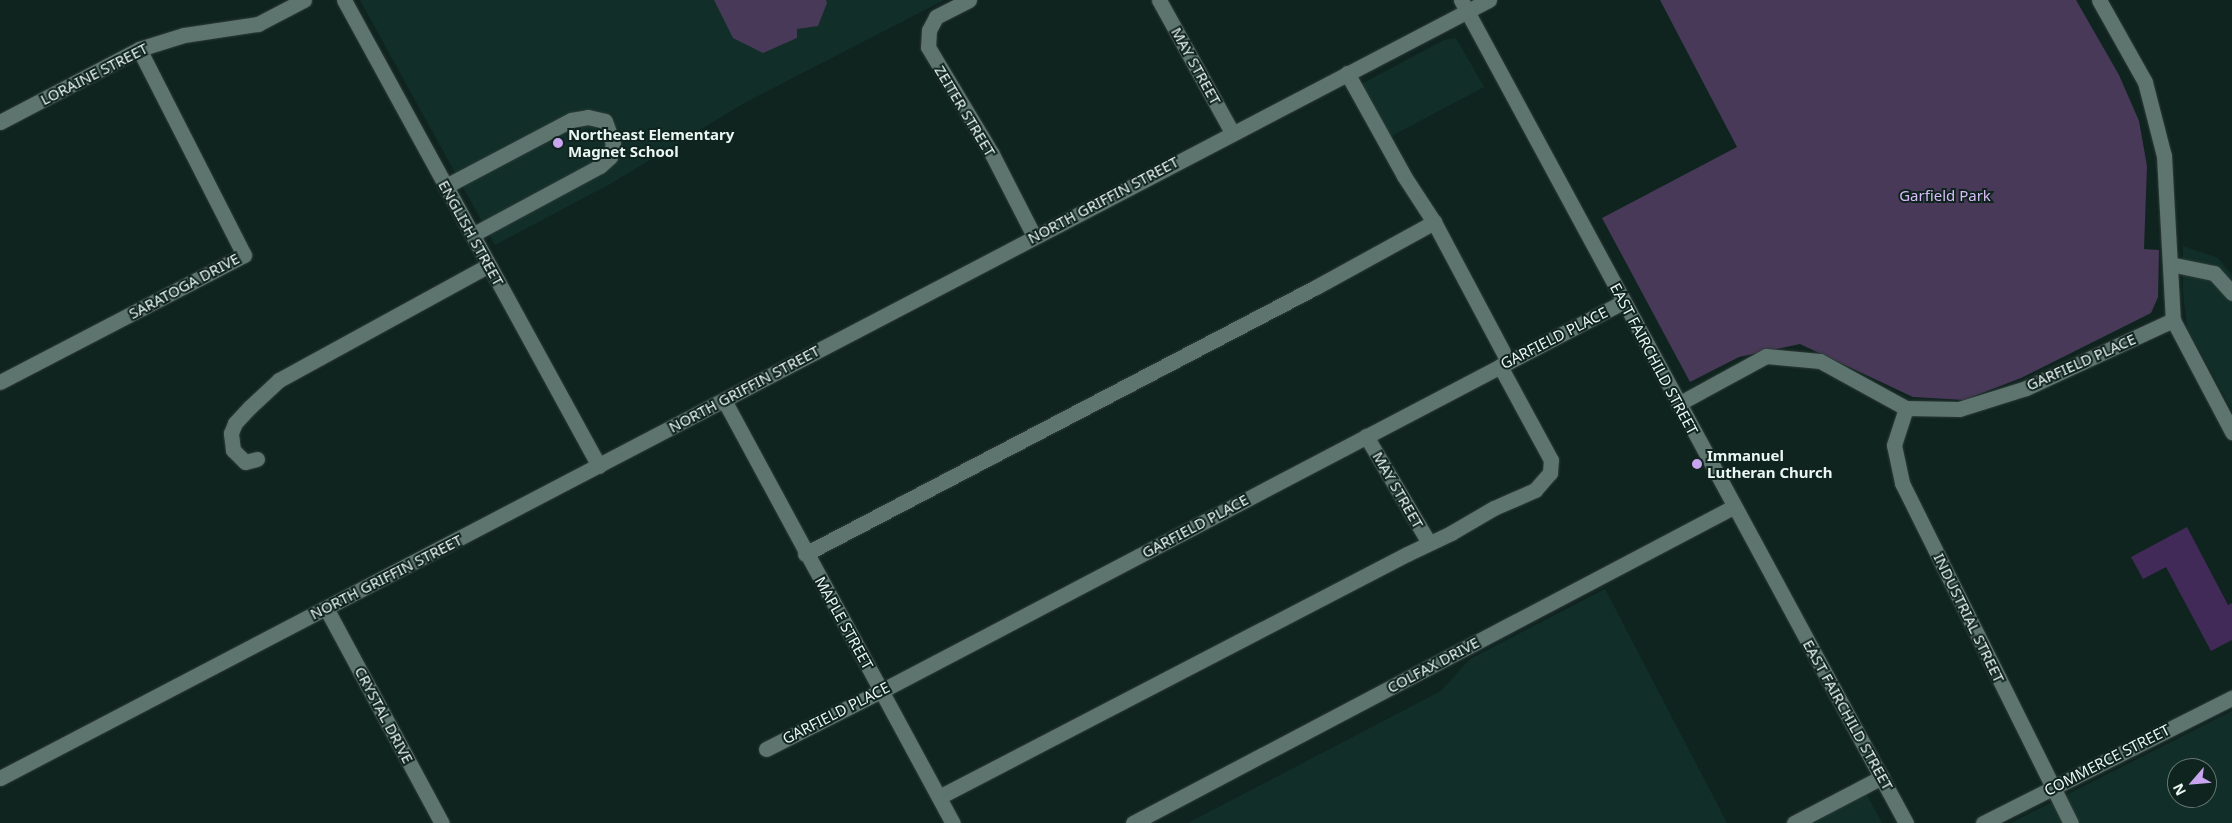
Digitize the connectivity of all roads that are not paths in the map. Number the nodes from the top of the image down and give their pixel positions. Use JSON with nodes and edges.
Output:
{"nodes":[{"id":1,"x":304,"y":0,"type":"edge"},
{"id":2,"x":344,"y":0,"type":"edge"},
{"id":3,"x":969,"y":0,"type":"edge"},
{"id":4,"x":1159,"y":0,"type":"edge"},
{"id":5,"x":1488,"y":0,"type":"edge"},
{"id":6,"x":2099,"y":0,"type":"edge"},
{"id":7,"x":1464,"y":5,"type":"edge"},
{"id":8,"x":139,"y":49,"type":"junction"},
{"id":9,"x":1346,"y":73,"type":"junction"},
{"id":10,"x":0,"y":122,"type":"edge"},
{"id":11,"x":1232,"y":132,"type":"junction"},
{"id":12,"x":446,"y":186,"type":"junction"},
{"id":13,"x":1434,"y":222,"type":"junction"},
{"id":14,"x":472,"y":235,"type":"junction"},
{"id":15,"x":1034,"y":236,"type":"junction"},
{"id":16,"x":2170,"y":264,"type":"junction"},
{"id":17,"x":489,"y":265,"type":"junction"},
{"id":18,"x":2232,"y":293,"type":"edge"},
{"id":19,"x":1623,"y":302,"type":"junction"},
{"id":20,"x":2172,"y":320,"type":"junction"},
{"id":21,"x":1504,"y":364,"type":"junction"},
{"id":22,"x":0,"y":382,"type":"edge"},
{"id":23,"x":724,"y":400,"type":"junction"},
{"id":24,"x":1678,"y":404,"type":"junction"},
{"id":25,"x":1906,"y":408,"type":"junction"},
{"id":26,"x":2232,"y":432,"type":"edge"},
{"id":27,"x":1366,"y":436,"type":"junction"},
{"id":28,"x":257,"y":459,"type":"dead end"},
{"id":29,"x":599,"y":466,"type":"junction"},
{"id":30,"x":1733,"y":507,"type":"junction"},
{"id":31,"x":1429,"y":543,"type":"junction"},
{"id":32,"x":806,"y":554,"type":"junction"},
{"id":33,"x":326,"y":608,"type":"junction"},
{"id":34,"x":881,"y":691,"type":"junction"},
{"id":35,"x":2232,"y":698,"type":"edge"},
{"id":36,"x":766,"y":749,"type":"dead end"},
{"id":37,"x":1882,"y":777,"type":"junction"},
{"id":38,"x":0,"y":778,"type":"edge"},
{"id":39,"x":2053,"y":788,"type":"junction"},
{"id":40,"x":939,"y":796,"type":"junction"},
{"id":41,"x":442,"y":823,"type":"edge"},
{"id":42,"x":953,"y":823,"type":"edge"},
{"id":43,"x":1133,"y":823,"type":"edge"},
{"id":44,"x":1794,"y":823,"type":"edge"},
{"id":45,"x":1906,"y":823,"type":"edge"},
{"id":46,"x":1983,"y":823,"type":"edge"},
{"id":47,"x":2071,"y":823,"type":"edge"}],
"edges":[{"from":1,"to":8,"type":"street","name":"LORAINE STREET"},
{"from":2,"to":12,"type":"street","name":"ENGLISH STREET"},
{"from":3,"to":15,"type":"street","name":"ZEITER STREET"},
{"from":4,"to":11,"type":"street","name":"MAY STREET"},
{"from":5,"to":7,"type":"street","name":"NORTH GRIFFIN STREET"},
{"from":6,"to":16,"type":"street"},
{"from":7,"to":9,"type":"street","name":"NORTH GRIFFIN STREET"},
{"from":7,"to":19,"type":"street","name":"EAST FAIRCHILD STREET"},
{"from":8,"to":10,"type":"street","name":"LORAINE STREET"},
{"from":8,"to":22,"type":"street","name":"SARATOGA DRIVE"},
{"from":9,"to":11,"type":"street","name":"NORTH GRIFFIN STREET"},
{"from":9,"to":13,"type":"street"},
{"from":11,"to":15,"type":"street","name":"NORTH GRIFFIN STREET"},
{"from":12,"to":14,"type":"street","name":"ENGLISH STREET"},
{"from":12,"to":14,"type":"street"},
{"from":13,"to":21,"type":"street"},
{"from":13,"to":32,"type":"street"},
{"from":14,"to":17,"type":"street","name":"ENGLISH STREET"},
{"from":15,"to":23,"type":"street","name":"NORTH GRIFFIN STREET"},
{"from":16,"to":18,"type":"street"},
{"from":16,"to":20,"type":"street"},
{"from":17,"to":28,"type":"street"},
{"from":17,"to":29,"type":"street","name":"ENGLISH STREET"},
{"from":19,"to":21,"type":"street","name":"GARFIELD PLACE"},
{"from":19,"to":24,"type":"street","name":"EAST FAIRCHILD STREET"},
{"from":20,"to":25,"type":"street","name":"GARFIELD PLACE"},
{"from":20,"to":26,"type":"street"},
{"from":21,"to":27,"type":"street","name":"GARFIELD PLACE"},
{"from":21,"to":31,"type":"street"},
{"from":23,"to":29,"type":"street","name":"NORTH GRIFFIN STREET"},
{"from":23,"to":32,"type":"street","name":"MAPLE STREET"},
{"from":24,"to":25,"type":"street","name":"GARFIELD PLACE"},
{"from":24,"to":30,"type":"street","name":"EAST FAIRCHILD STREET"},
{"from":25,"to":39,"type":"street","name":"INDUSTRIAL STREET"},
{"from":27,"to":31,"type":"street","name":"MAY STREET"},
{"from":27,"to":34,"type":"street","name":"GARFIELD PLACE"},
{"from":29,"to":33,"type":"street","name":"NORTH GRIFFIN STREET"},
{"from":30,"to":37,"type":"street","name":"EAST FAIRCHILD STREET"},
{"from":30,"to":43,"type":"street","name":"COLFAX DRIVE"},
{"from":31,"to":40,"type":"street"},
{"from":32,"to":34,"type":"street","name":"MAPLE STREET"},
{"from":33,"to":38,"type":"street","name":"NORTH GRIFFIN STREET"},
{"from":33,"to":41,"type":"street","name":"CRYSTAL DRIVE"},
{"from":34,"to":36,"type":"street","name":"GARFIELD PLACE"},
{"from":34,"to":40,"type":"street","name":"MAPLE STREET"},
{"from":35,"to":39,"type":"street","name":"COMMERCE STREET"},
{"from":37,"to":44,"type":"street"},
{"from":37,"to":45,"type":"street","name":"EAST FAIRCHILD STREET"},
{"from":39,"to":46,"type":"street","name":"COMMERCE STREET"},
{"from":39,"to":47,"type":"street","name":"INDUSTRIAL STREET"},
{"from":40,"to":42,"type":"street","name":"MAPLE STREET"}]}
